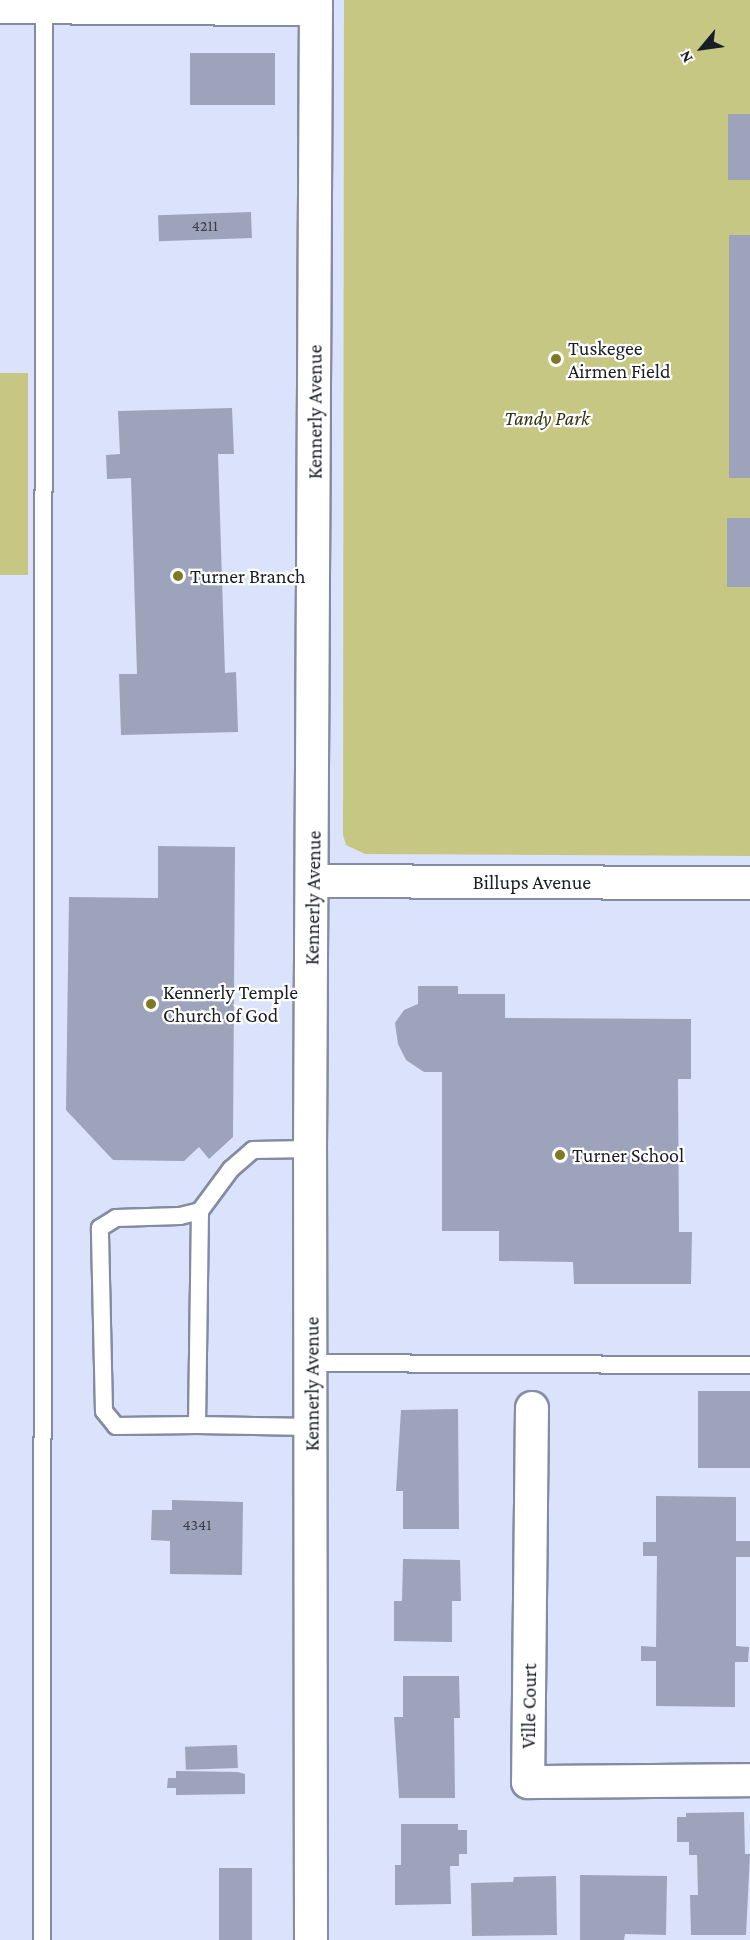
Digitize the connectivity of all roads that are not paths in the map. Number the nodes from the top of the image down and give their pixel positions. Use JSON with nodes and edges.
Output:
{"nodes":[{"id":1,"x":44,"y":4,"type":"edge"},
{"id":2,"x":316,"y":5,"type":"edge"},
{"id":3,"x":0,"y":7,"type":"edge"},
{"id":4,"x":314,"y":881,"type":"junction"},
{"id":5,"x":750,"y":883,"type":"edge"},
{"id":6,"x":310,"y":1149,"type":"junction"},
{"id":7,"x":200,"y":1211,"type":"junction"},
{"id":8,"x":313,"y":1363,"type":"junction"},
{"id":9,"x":750,"y":1365,"type":"edge"},
{"id":10,"x":532,"y":1408,"type":"dead end"},
{"id":11,"x":197,"y":1425,"type":"junction"},
{"id":12,"x":312,"y":1427,"type":"junction"},
{"id":13,"x":750,"y":1780,"type":"edge"},
{"id":14,"x":42,"y":1940,"type":"edge"},
{"id":15,"x":311,"y":1940,"type":"edge"}],
"edges":[{"from":1,"to":2,"type":"street"},
{"from":1,"to":3,"type":"street"},
{"from":1,"to":14,"type":"lane"},
{"from":2,"to":4,"type":"street","name":"Kennerly Avenue"},
{"from":4,"to":5,"type":"street","name":"Billups Avenue"},
{"from":4,"to":6,"type":"street","name":"Kennerly Avenue"},
{"from":6,"to":7,"type":"lane"},
{"from":6,"to":8,"type":"street","name":"Kennerly Avenue"},
{"from":7,"to":11,"type":"lane"},
{"from":7,"to":11,"type":"lane"},
{"from":8,"to":9,"type":"lane"},
{"from":8,"to":12,"type":"street","name":"Kennerly Avenue"},
{"from":10,"to":13,"type":"street","name":"Ville Court"},
{"from":11,"to":12,"type":"lane"},
{"from":12,"to":15,"type":"street","name":"Kennerly Avenue"}]}
